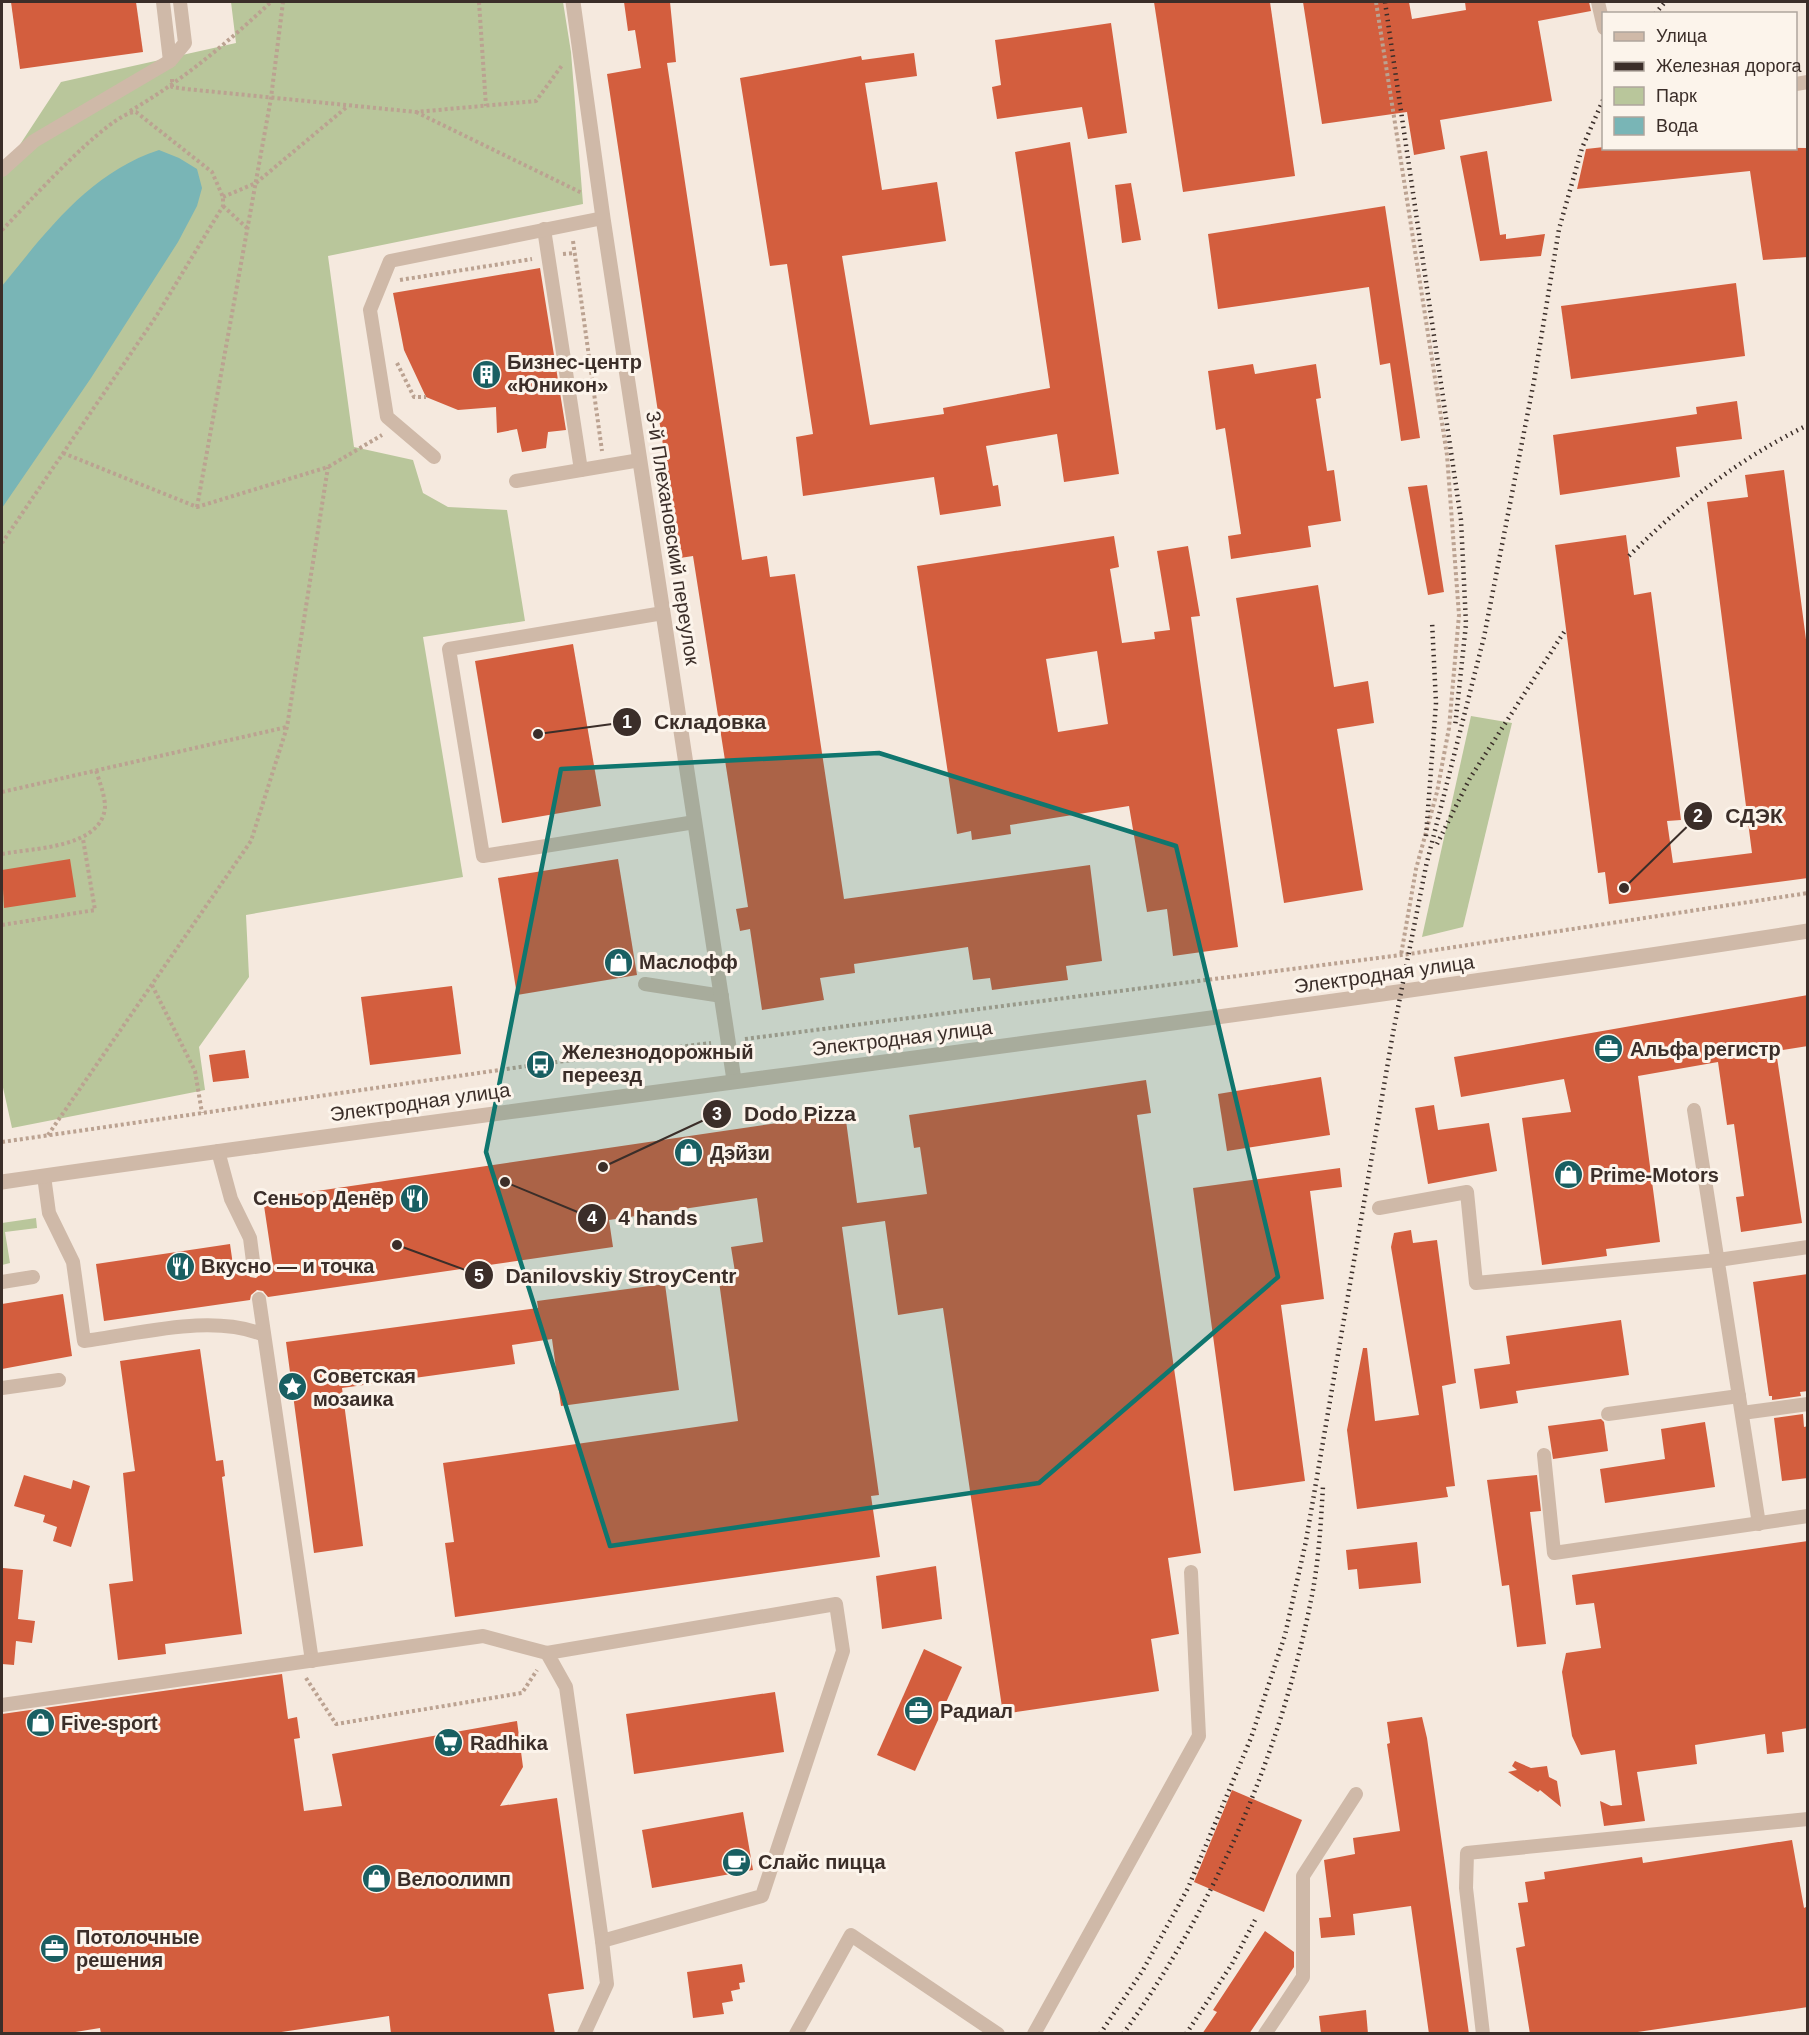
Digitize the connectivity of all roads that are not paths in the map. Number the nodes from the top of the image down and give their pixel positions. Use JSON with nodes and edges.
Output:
{"nodes":[{"id":1,"x":163,"y":2,"type":"edge"},
{"id":2,"x":180,"y":2,"type":"edge"},
{"id":3,"x":573,"y":2,"type":"edge"},
{"id":4,"x":1598,"y":2,"type":"edge"},
{"id":5,"x":1602,"y":19,"type":"edge"},
{"id":6,"x":170,"y":62,"type":"junction"},
{"id":7,"x":2,"y":170,"type":"edge"},
{"id":8,"x":596,"y":219,"type":"junction"},
{"id":9,"x":544,"y":229,"type":"junction"},
{"id":10,"x":434,"y":457,"type":"dead end"},
{"id":11,"x":640,"y":460,"type":"junction"},
{"id":12,"x":581,"y":470,"type":"junction"},
{"id":13,"x":516,"y":481,"type":"dead end"},
{"id":14,"x":663,"y":613,"type":"junction"},
{"id":15,"x":695,"y":822,"type":"junction"},
{"id":16,"x":1808,"y":931,"type":"edge"},
{"id":17,"x":645,"y":984,"type":"dead end"},
{"id":18,"x":722,"y":996,"type":"junction"},
{"id":19,"x":735,"y":1080,"type":"junction"},
{"id":20,"x":1694,"y":1110,"type":"dead end"},
{"id":21,"x":218,"y":1150,"type":"junction"},
{"id":22,"x":44,"y":1176,"type":"junction"},
{"id":23,"x":2,"y":1182,"type":"edge"},
{"id":24,"x":1379,"y":1208,"type":"dead end"},
{"id":25,"x":1808,"y":1247,"type":"edge"},
{"id":26,"x":1718,"y":1260,"type":"junction"},
{"id":27,"x":254,"y":1269,"type":"dead end"},
{"id":28,"x":33,"y":1277,"type":"dead end"},
{"id":29,"x":2,"y":1282,"type":"edge"},
{"id":30,"x":259,"y":1299,"type":"dead end"},
{"id":31,"x":264,"y":1335,"type":"junction"},
{"id":32,"x":59,"y":1380,"type":"dead end"},
{"id":33,"x":2,"y":1388,"type":"edge"},
{"id":34,"x":1739,"y":1396,"type":"junction"},
{"id":35,"x":1808,"y":1404,"type":"edge"},
{"id":36,"x":1742,"y":1413,"type":"junction"},
{"id":37,"x":1608,"y":1414,"type":"dead end"},
{"id":38,"x":1544,"y":1455,"type":"dead end"},
{"id":39,"x":1808,"y":1516,"type":"edge"},
{"id":40,"x":1759,"y":1524,"type":"junction"},
{"id":41,"x":1191,"y":1572,"type":"dead end"},
{"id":42,"x":547,"y":1653,"type":"junction"},
{"id":43,"x":312,"y":1660,"type":"junction"},
{"id":44,"x":2,"y":1705,"type":"edge"},
{"id":45,"x":1356,"y":1794,"type":"dead end"},
{"id":46,"x":1808,"y":1820,"type":"edge"},
{"id":47,"x":602,"y":1941,"type":"junction"},
{"id":48,"x":584,"y":2034,"type":"edge"},
{"id":49,"x":796,"y":2034,"type":"edge"},
{"id":50,"x":998,"y":2034,"type":"edge"},
{"id":51,"x":1034,"y":2034,"type":"edge"},
{"id":52,"x":1265,"y":2034,"type":"edge"},
{"id":53,"x":1483,"y":2034,"type":"edge"}],
"edges":[{"from":1,"to":6,"type":"lane"},
{"from":2,"to":6,"type":"lane"},
{"from":3,"to":8,"type":"street","name":"3-й Плехановский переулок"},
{"from":4,"to":5,"type":"lane"},
{"from":6,"to":7,"type":"lane"},
{"from":8,"to":9,"type":"lane"},
{"from":8,"to":11,"type":"street","name":"3-й Плехановский переулок"},
{"from":9,"to":10,"type":"lane"},
{"from":9,"to":12,"type":"lane"},
{"from":11,"to":12,"type":"lane"},
{"from":11,"to":14,"type":"street","name":"3-й Плехановский переулок"},
{"from":12,"to":13,"type":"lane"},
{"from":14,"to":15,"type":"street","name":"3-й Плехановский переулок"},
{"from":14,"to":15,"type":"lane"},
{"from":15,"to":18,"type":"street","name":"3-й Плехановский переулок"},
{"from":16,"to":19,"type":"street","name":"Электродная улица"},
{"from":17,"to":18,"type":"lane"},
{"from":18,"to":19,"type":"street","name":"3-й Плехановский переулок"},
{"from":19,"to":21,"type":"street","name":"Электродная улица"},
{"from":20,"to":26,"type":"lane"},
{"from":21,"to":22,"type":"street","name":"Электродная улица"},
{"from":21,"to":27,"type":"lane"},
{"from":22,"to":23,"type":"street","name":"Электродная улица"},
{"from":22,"to":31,"type":"lane"},
{"from":24,"to":26,"type":"lane"},
{"from":25,"to":26,"type":"lane"},
{"from":26,"to":34,"type":"lane"},
{"from":28,"to":29,"type":"lane"},
{"from":30,"to":31,"type":"lane"},
{"from":31,"to":43,"type":"lane"},
{"from":32,"to":33,"type":"lane"},
{"from":34,"to":36,"type":"lane"},
{"from":34,"to":37,"type":"lane"},
{"from":35,"to":36,"type":"lane"},
{"from":36,"to":40,"type":"lane"},
{"from":38,"to":40,"type":"lane"},
{"from":39,"to":40,"type":"lane"},
{"from":41,"to":51,"type":"lane"},
{"from":42,"to":43,"type":"lane"},
{"from":42,"to":47,"type":"lane"},
{"from":42,"to":47,"type":"lane"},
{"from":43,"to":44,"type":"lane"},
{"from":45,"to":52,"type":"lane"},
{"from":46,"to":53,"type":"lane"},
{"from":47,"to":48,"type":"lane"},
{"from":49,"to":50,"type":"lane"}]}
